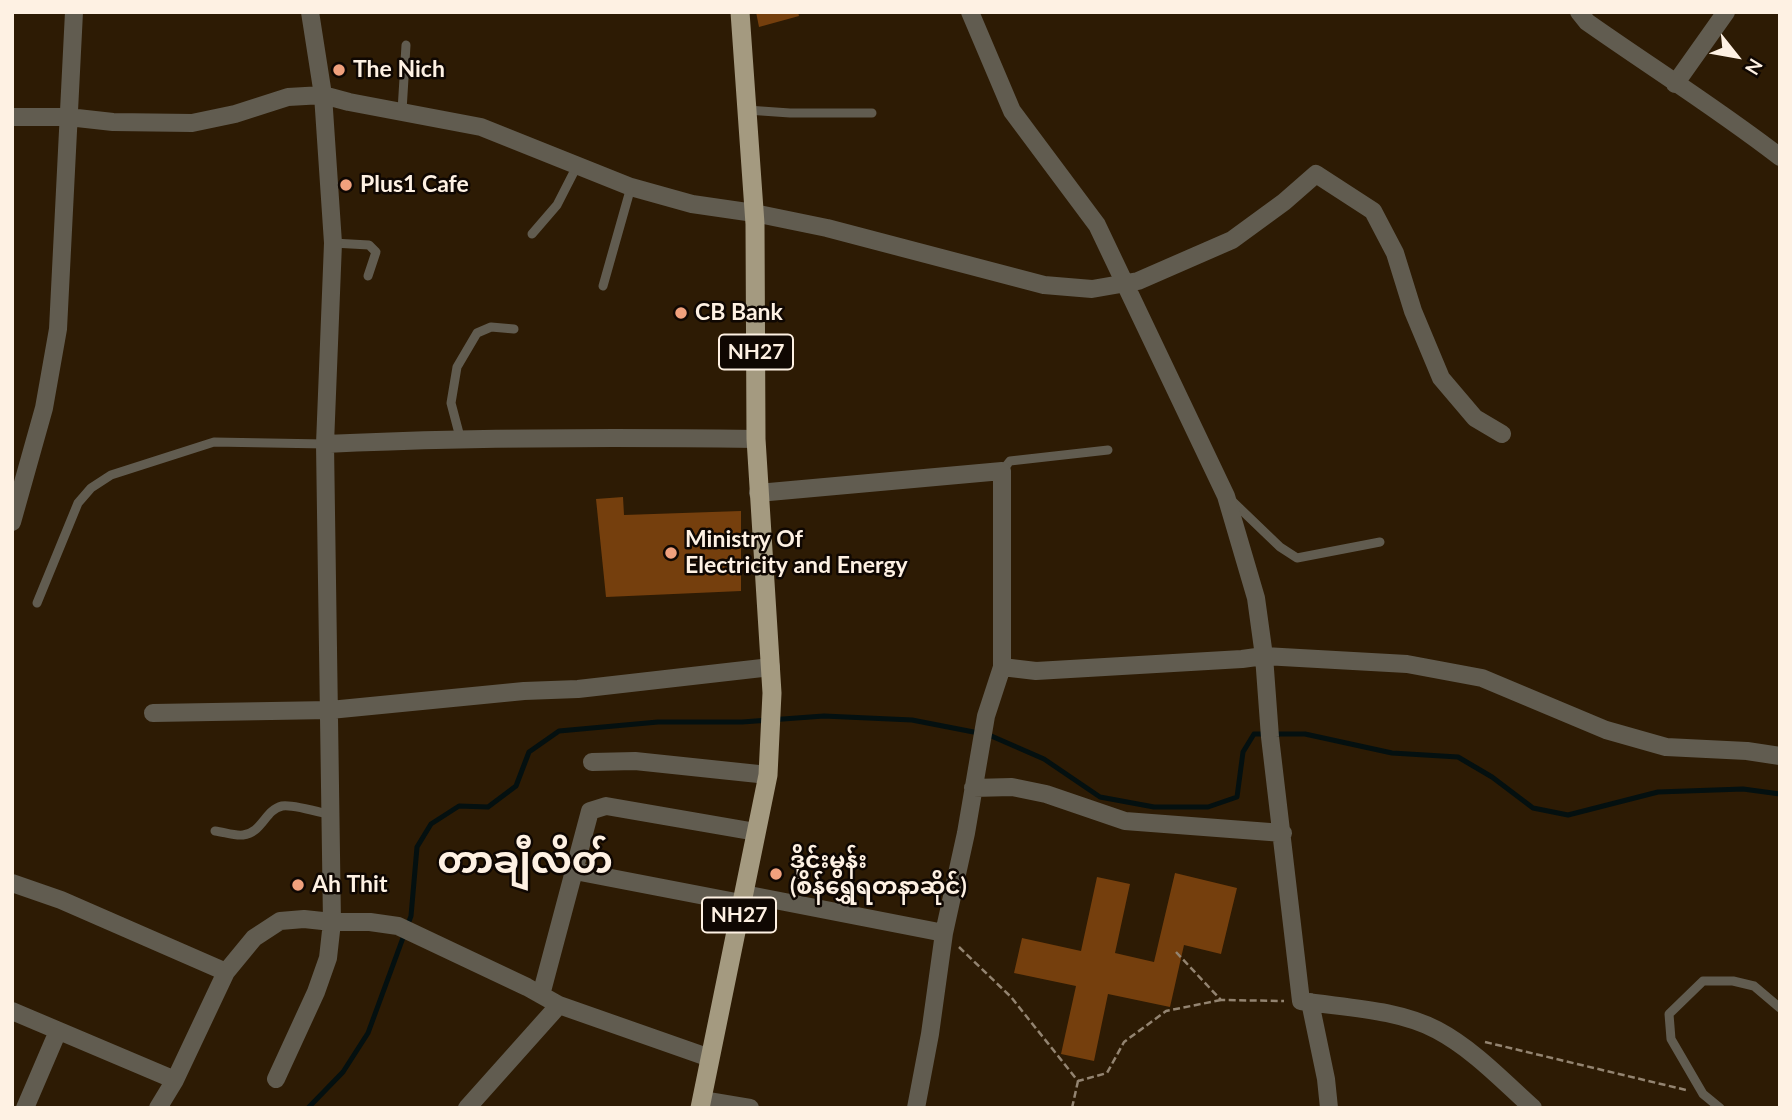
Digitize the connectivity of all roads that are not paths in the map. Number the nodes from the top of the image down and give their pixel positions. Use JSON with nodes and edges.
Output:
{"nodes":[{"id":1,"x":74,"y":12,"type":"edge"},
{"id":2,"x":310,"y":12,"type":"edge"},
{"id":3,"x":740,"y":12,"type":"edge"},
{"id":4,"x":970,"y":12,"type":"edge"},
{"id":5,"x":1579,"y":12,"type":"edge"},
{"id":6,"x":1726,"y":12,"type":"edge"},
{"id":7,"x":406,"y":45,"type":"dead end"},
{"id":8,"x":1675,"y":84,"type":"junction"},
{"id":9,"x":323,"y":94,"type":"junction"},
{"id":10,"x":747,"y":110,"type":"junction"},
{"id":11,"x":402,"y":111,"type":"junction"},
{"id":12,"x":872,"y":113,"type":"dead end"},
{"id":13,"x":12,"y":117,"type":"edge"},
{"id":14,"x":68,"y":117,"type":"junction"},
{"id":15,"x":1780,"y":157,"type":"edge"},
{"id":16,"x":578,"y":164,"type":"junction"},
{"id":17,"x":631,"y":187,"type":"junction"},
{"id":18,"x":754,"y":213,"type":"junction"},
{"id":19,"x":532,"y":234,"type":"dead end"},
{"id":20,"x":333,"y":243,"type":"junction"},
{"id":21,"x":368,"y":276,"type":"dead end"},
{"id":22,"x":1127,"y":283,"type":"junction"},
{"id":23,"x":603,"y":286,"type":"dead end"},
{"id":24,"x":514,"y":329,"type":"dead end"},
{"id":25,"x":1502,"y":434,"type":"dead end"},
{"id":26,"x":460,"y":438,"type":"junction"},
{"id":27,"x":756,"y":439,"type":"junction"},
{"id":28,"x":325,"y":443,"type":"junction"},
{"id":29,"x":1108,"y":450,"type":"dead end"},
{"id":30,"x":1002,"y":471,"type":"junction"},
{"id":31,"x":758,"y":493,"type":"junction"},
{"id":32,"x":1226,"y":496,"type":"junction"},
{"id":33,"x":12,"y":522,"type":"edge"},
{"id":34,"x":1380,"y":542,"type":"dead end"},
{"id":35,"x":37,"y":603,"type":"dead end"},
{"id":36,"x":1264,"y":656,"type":"junction"},
{"id":37,"x":771,"y":667,"type":"junction"},
{"id":38,"x":1002,"y":667,"type":"junction"},
{"id":39,"x":330,"y":710,"type":"junction"},
{"id":40,"x":153,"y":713,"type":"dead end"},
{"id":41,"x":1780,"y":755,"type":"edge"},
{"id":42,"x":592,"y":762,"type":"dead end"},
{"id":43,"x":768,"y":775,"type":"junction"},
{"id":44,"x":973,"y":788,"type":"junction"},
{"id":45,"x":331,"y":815,"type":"junction"},
{"id":46,"x":215,"y":831,"type":"dead end"},
{"id":47,"x":756,"y":832,"type":"junction"},
{"id":48,"x":1283,"y":833,"type":"junction"},
{"id":49,"x":575,"y":871,"type":"junction"},
{"id":50,"x":12,"y":883,"type":"edge"},
{"id":51,"x":742,"y":898,"type":"junction"},
{"id":52,"x":332,"y":922,"type":"junction"},
{"id":53,"x":944,"y":933,"type":"junction"},
{"id":54,"x":226,"y":972,"type":"junction"},
{"id":55,"x":541,"y":995,"type":"junction"},
{"id":56,"x":1306,"y":1002,"type":"junction"},
{"id":57,"x":559,"y":1005,"type":"junction"},
{"id":58,"x":1780,"y":1008,"type":"edge"},
{"id":59,"x":12,"y":1011,"type":"edge"},
{"id":60,"x":58,"y":1031,"type":"junction"},
{"id":61,"x":710,"y":1058,"type":"junction"},
{"id":62,"x":276,"y":1079,"type":"dead end"},
{"id":63,"x":175,"y":1080,"type":"junction"},
{"id":64,"x":701,"y":1104,"type":"edge"},
{"id":65,"x":26,"y":1108,"type":"edge"},
{"id":66,"x":158,"y":1108,"type":"edge"},
{"id":67,"x":467,"y":1108,"type":"edge"},
{"id":68,"x":750,"y":1108,"type":"edge"},
{"id":69,"x":916,"y":1108,"type":"edge"},
{"id":70,"x":1329,"y":1108,"type":"edge"},
{"id":71,"x":1533,"y":1108,"type":"edge"},
{"id":72,"x":1720,"y":1108,"type":"edge"}],
"edges":[{"from":1,"to":14,"type":"street"},
{"from":2,"to":9,"type":"street"},
{"from":3,"to":10,"type":"main road","number":"NH27"},
{"from":4,"to":22,"type":"street"},
{"from":5,"to":8,"type":"street"},
{"from":6,"to":8,"type":"street"},
{"from":7,"to":11,"type":"lane"},
{"from":8,"to":15,"type":"street"},
{"from":9,"to":11,"type":"street"},
{"from":9,"to":14,"type":"street"},
{"from":9,"to":20,"type":"street"},
{"from":10,"to":12,"type":"lane"},
{"from":10,"to":18,"type":"main road","number":"NH27"},
{"from":11,"to":16,"type":"street"},
{"from":13,"to":14,"type":"street"},
{"from":14,"to":33,"type":"street"},
{"from":16,"to":17,"type":"street"},
{"from":16,"to":19,"type":"lane"},
{"from":17,"to":18,"type":"street"},
{"from":17,"to":23,"type":"lane"},
{"from":18,"to":22,"type":"street"},
{"from":18,"to":27,"type":"main road","number":"NH27"},
{"from":20,"to":21,"type":"lane"},
{"from":20,"to":28,"type":"street"},
{"from":22,"to":25,"type":"street"},
{"from":22,"to":32,"type":"street"},
{"from":24,"to":26,"type":"lane"},
{"from":26,"to":27,"type":"street"},
{"from":26,"to":28,"type":"street"},
{"from":27,"to":31,"type":"main road","number":"NH27"},
{"from":28,"to":35,"type":"lane"},
{"from":28,"to":39,"type":"street"},
{"from":29,"to":30,"type":"lane"},
{"from":30,"to":31,"type":"street"},
{"from":30,"to":38,"type":"street"},
{"from":31,"to":37,"type":"main road","number":"NH27"},
{"from":32,"to":34,"type":"lane"},
{"from":32,"to":36,"type":"street"},
{"from":36,"to":38,"type":"street"},
{"from":36,"to":41,"type":"street"},
{"from":36,"to":48,"type":"street"},
{"from":37,"to":39,"type":"street"},
{"from":37,"to":43,"type":"main road","number":"NH27"},
{"from":38,"to":44,"type":"street"},
{"from":39,"to":40,"type":"street"},
{"from":39,"to":45,"type":"street"},
{"from":42,"to":43,"type":"street"},
{"from":43,"to":47,"type":"main road","number":"NH27"},
{"from":44,"to":48,"type":"street"},
{"from":44,"to":53,"type":"street"},
{"from":45,"to":46,"type":"lane"},
{"from":45,"to":52,"type":"street"},
{"from":47,"to":49,"type":"street"},
{"from":47,"to":51,"type":"main road","number":"NH27"},
{"from":48,"to":56,"type":"street"},
{"from":49,"to":51,"type":"street"},
{"from":49,"to":55,"type":"street"},
{"from":50,"to":54,"type":"street"},
{"from":51,"to":53,"type":"street"},
{"from":51,"to":61,"type":"main road","number":"NH27"},
{"from":52,"to":54,"type":"street"},
{"from":52,"to":55,"type":"street"},
{"from":52,"to":62,"type":"street"},
{"from":53,"to":69,"type":"street"},
{"from":54,"to":63,"type":"street"},
{"from":55,"to":57,"type":"street"},
{"from":56,"to":70,"type":"street"},
{"from":56,"to":71,"type":"street"},
{"from":57,"to":61,"type":"street"},
{"from":57,"to":67,"type":"street"},
{"from":58,"to":72,"type":"lane"},
{"from":59,"to":60,"type":"street"},
{"from":60,"to":63,"type":"street"},
{"from":60,"to":65,"type":"street"},
{"from":61,"to":64,"type":"main road","number":"NH27"},
{"from":63,"to":66,"type":"street"},
{"from":64,"to":68,"type":"street"}]}
